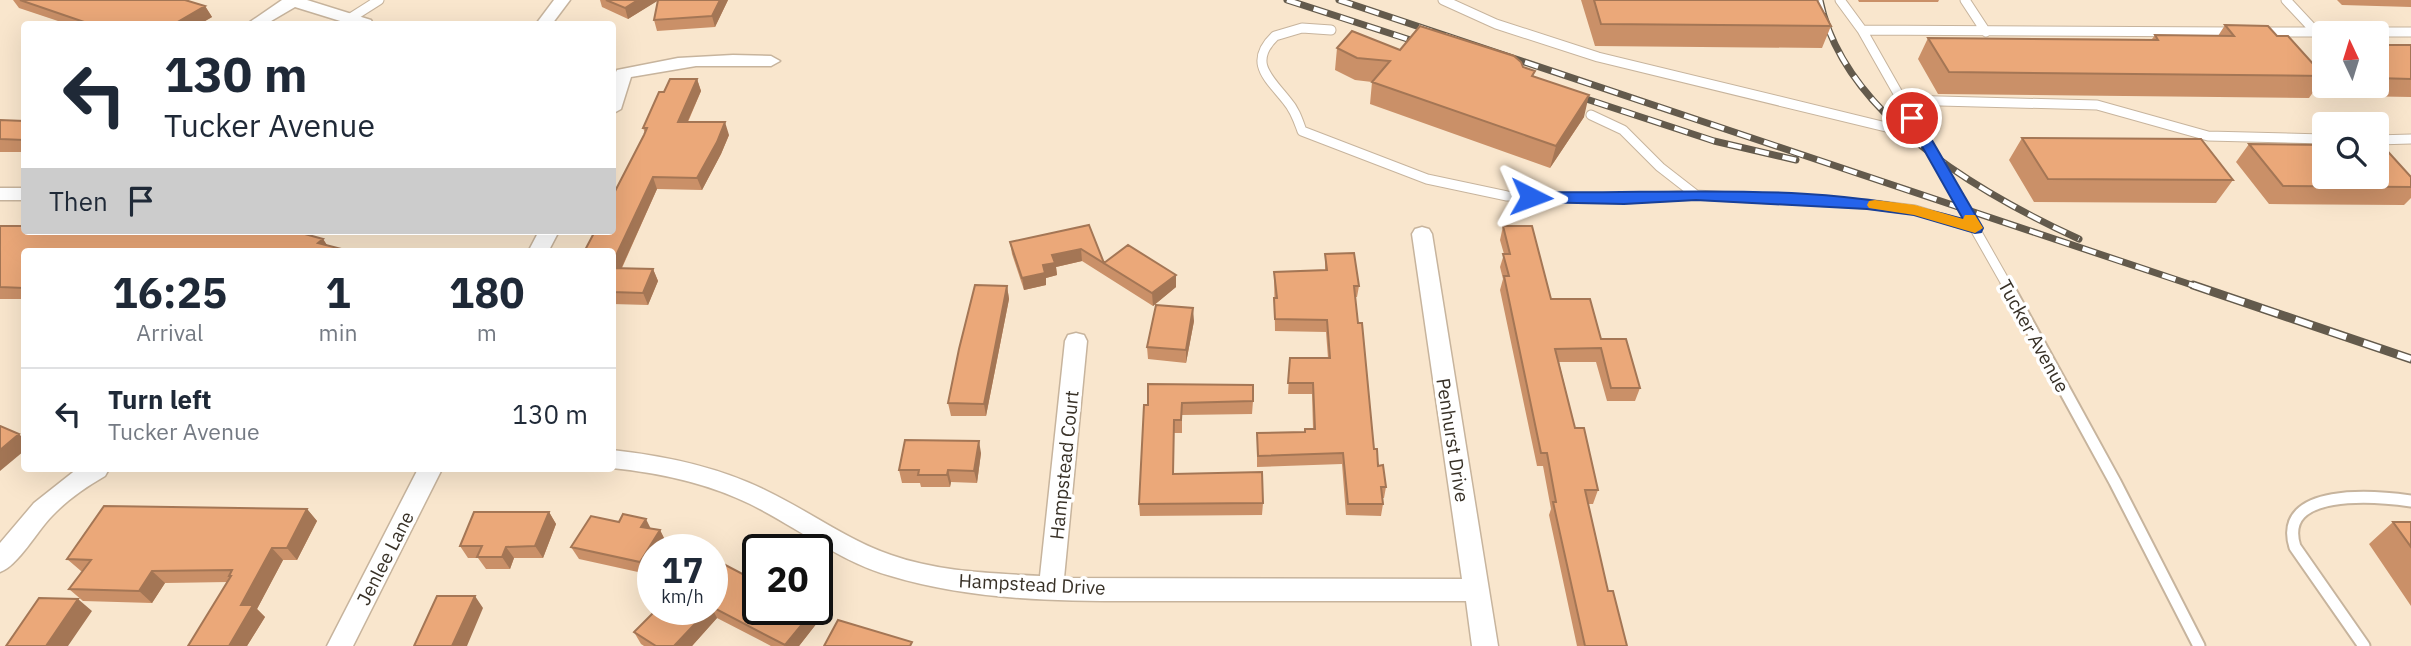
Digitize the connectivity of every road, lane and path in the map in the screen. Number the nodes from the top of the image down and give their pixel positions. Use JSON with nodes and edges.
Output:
{"nodes":[{"id":1,"x":292,"y":0,"type":"edge"},
{"id":2,"x":379,"y":0,"type":"edge"},
{"id":3,"x":562,"y":0,"type":"edge"},
{"id":4,"x":1444,"y":0,"type":"edge"},
{"id":5,"x":1840,"y":0,"type":"edge"},
{"id":6,"x":1965,"y":0,"type":"edge"},
{"id":7,"x":2286,"y":0,"type":"edge"},
{"id":8,"x":260,"y":21,"type":"edge"},
{"id":9,"x":354,"y":21,"type":"edge"},
{"id":10,"x":358,"y":21,"type":"edge"},
{"id":11,"x":546,"y":21,"type":"edge"},
{"id":12,"x":2312,"y":28,"type":"edge"},
{"id":13,"x":1331,"y":30,"type":"dead end"},
{"id":14,"x":1862,"y":30,"type":"junction"},
{"id":15,"x":1986,"y":32,"type":"junction"},
{"id":16,"x":2312,"y":32,"type":"edge"},
{"id":17,"x":2389,"y":32,"type":"edge"},
{"id":18,"x":2411,"y":32,"type":"edge"},
{"id":19,"x":771,"y":61,"type":"dead end"},
{"id":20,"x":618,"y":68,"type":"edge"},
{"id":21,"x":1902,"y":100,"type":"junction"},
{"id":22,"x":1591,"y":115,"type":"edge"},
{"id":23,"x":1923,"y":136,"type":"junction"},
{"id":24,"x":2312,"y":139,"type":"edge"},
{"id":25,"x":2389,"y":139,"type":"edge"},
{"id":26,"x":2411,"y":139,"type":"edge"},
{"id":27,"x":0,"y":194,"type":"edge"},
{"id":28,"x":21,"y":194,"type":"edge"},
{"id":29,"x":1696,"y":195,"type":"junction"},
{"id":30,"x":1975,"y":228,"type":"junction"},
{"id":31,"x":1422,"y":234,"type":"dead end"},
{"id":32,"x":1076,"y":341,"type":"dead end"},
{"id":33,"x":616,"y":459,"type":"edge"},
{"id":34,"x":92,"y":472,"type":"edge"},
{"id":35,"x":428,"y":472,"type":"edge"},
{"id":36,"x":2411,"y":501,"type":"edge"},
{"id":37,"x":0,"y":562,"type":"edge"},
{"id":38,"x":1051,"y":589,"type":"junction"},
{"id":39,"x":1476,"y":590,"type":"junction"},
{"id":40,"x":340,"y":646,"type":"edge"},
{"id":41,"x":1485,"y":646,"type":"edge"},
{"id":42,"x":2199,"y":646,"type":"edge"},
{"id":43,"x":2364,"y":646,"type":"edge"}],
"edges":[{"from":1,"to":8,"type":"street"},
{"from":1,"to":9,"type":"street"},
{"from":2,"to":10,"type":"lane"},
{"from":3,"to":11,"type":"street"},
{"from":4,"to":23,"type":"lane"},
{"from":5,"to":14,"type":"lane","name":"Tucker Avenue"},
{"from":6,"to":15,"type":"lane"},
{"from":7,"to":12,"type":"lane"},
{"from":13,"to":29,"type":"lane"},
{"from":14,"to":15,"type":"lane"},
{"from":14,"to":21,"type":"lane","name":"Tucker Avenue"},
{"from":15,"to":16,"type":"lane"},
{"from":17,"to":18,"type":"lane"},
{"from":19,"to":20,"type":"street"},
{"from":21,"to":23,"type":"lane","name":"Tucker Avenue"},
{"from":21,"to":24,"type":"lane"},
{"from":22,"to":29,"type":"lane"},
{"from":23,"to":30,"type":"lane","name":"Tucker Avenue"},
{"from":25,"to":26,"type":"lane"},
{"from":27,"to":28,"type":"street"},
{"from":29,"to":30,"type":"lane"},
{"from":30,"to":42,"type":"lane","name":"Tucker Avenue"},
{"from":31,"to":39,"type":"street","name":"Penhurst Drive"},
{"from":32,"to":38,"type":"street","name":"Hampstead Court"},
{"from":33,"to":38,"type":"street","name":"Hampstead Drive"},
{"from":34,"to":37,"type":"street"},
{"from":35,"to":40,"type":"street","name":"Jenlee Lane"},
{"from":36,"to":43,"type":"lane"},
{"from":38,"to":39,"type":"street","name":"Hampstead Drive"},
{"from":39,"to":41,"type":"street","name":"Penhurst Drive"}]}
